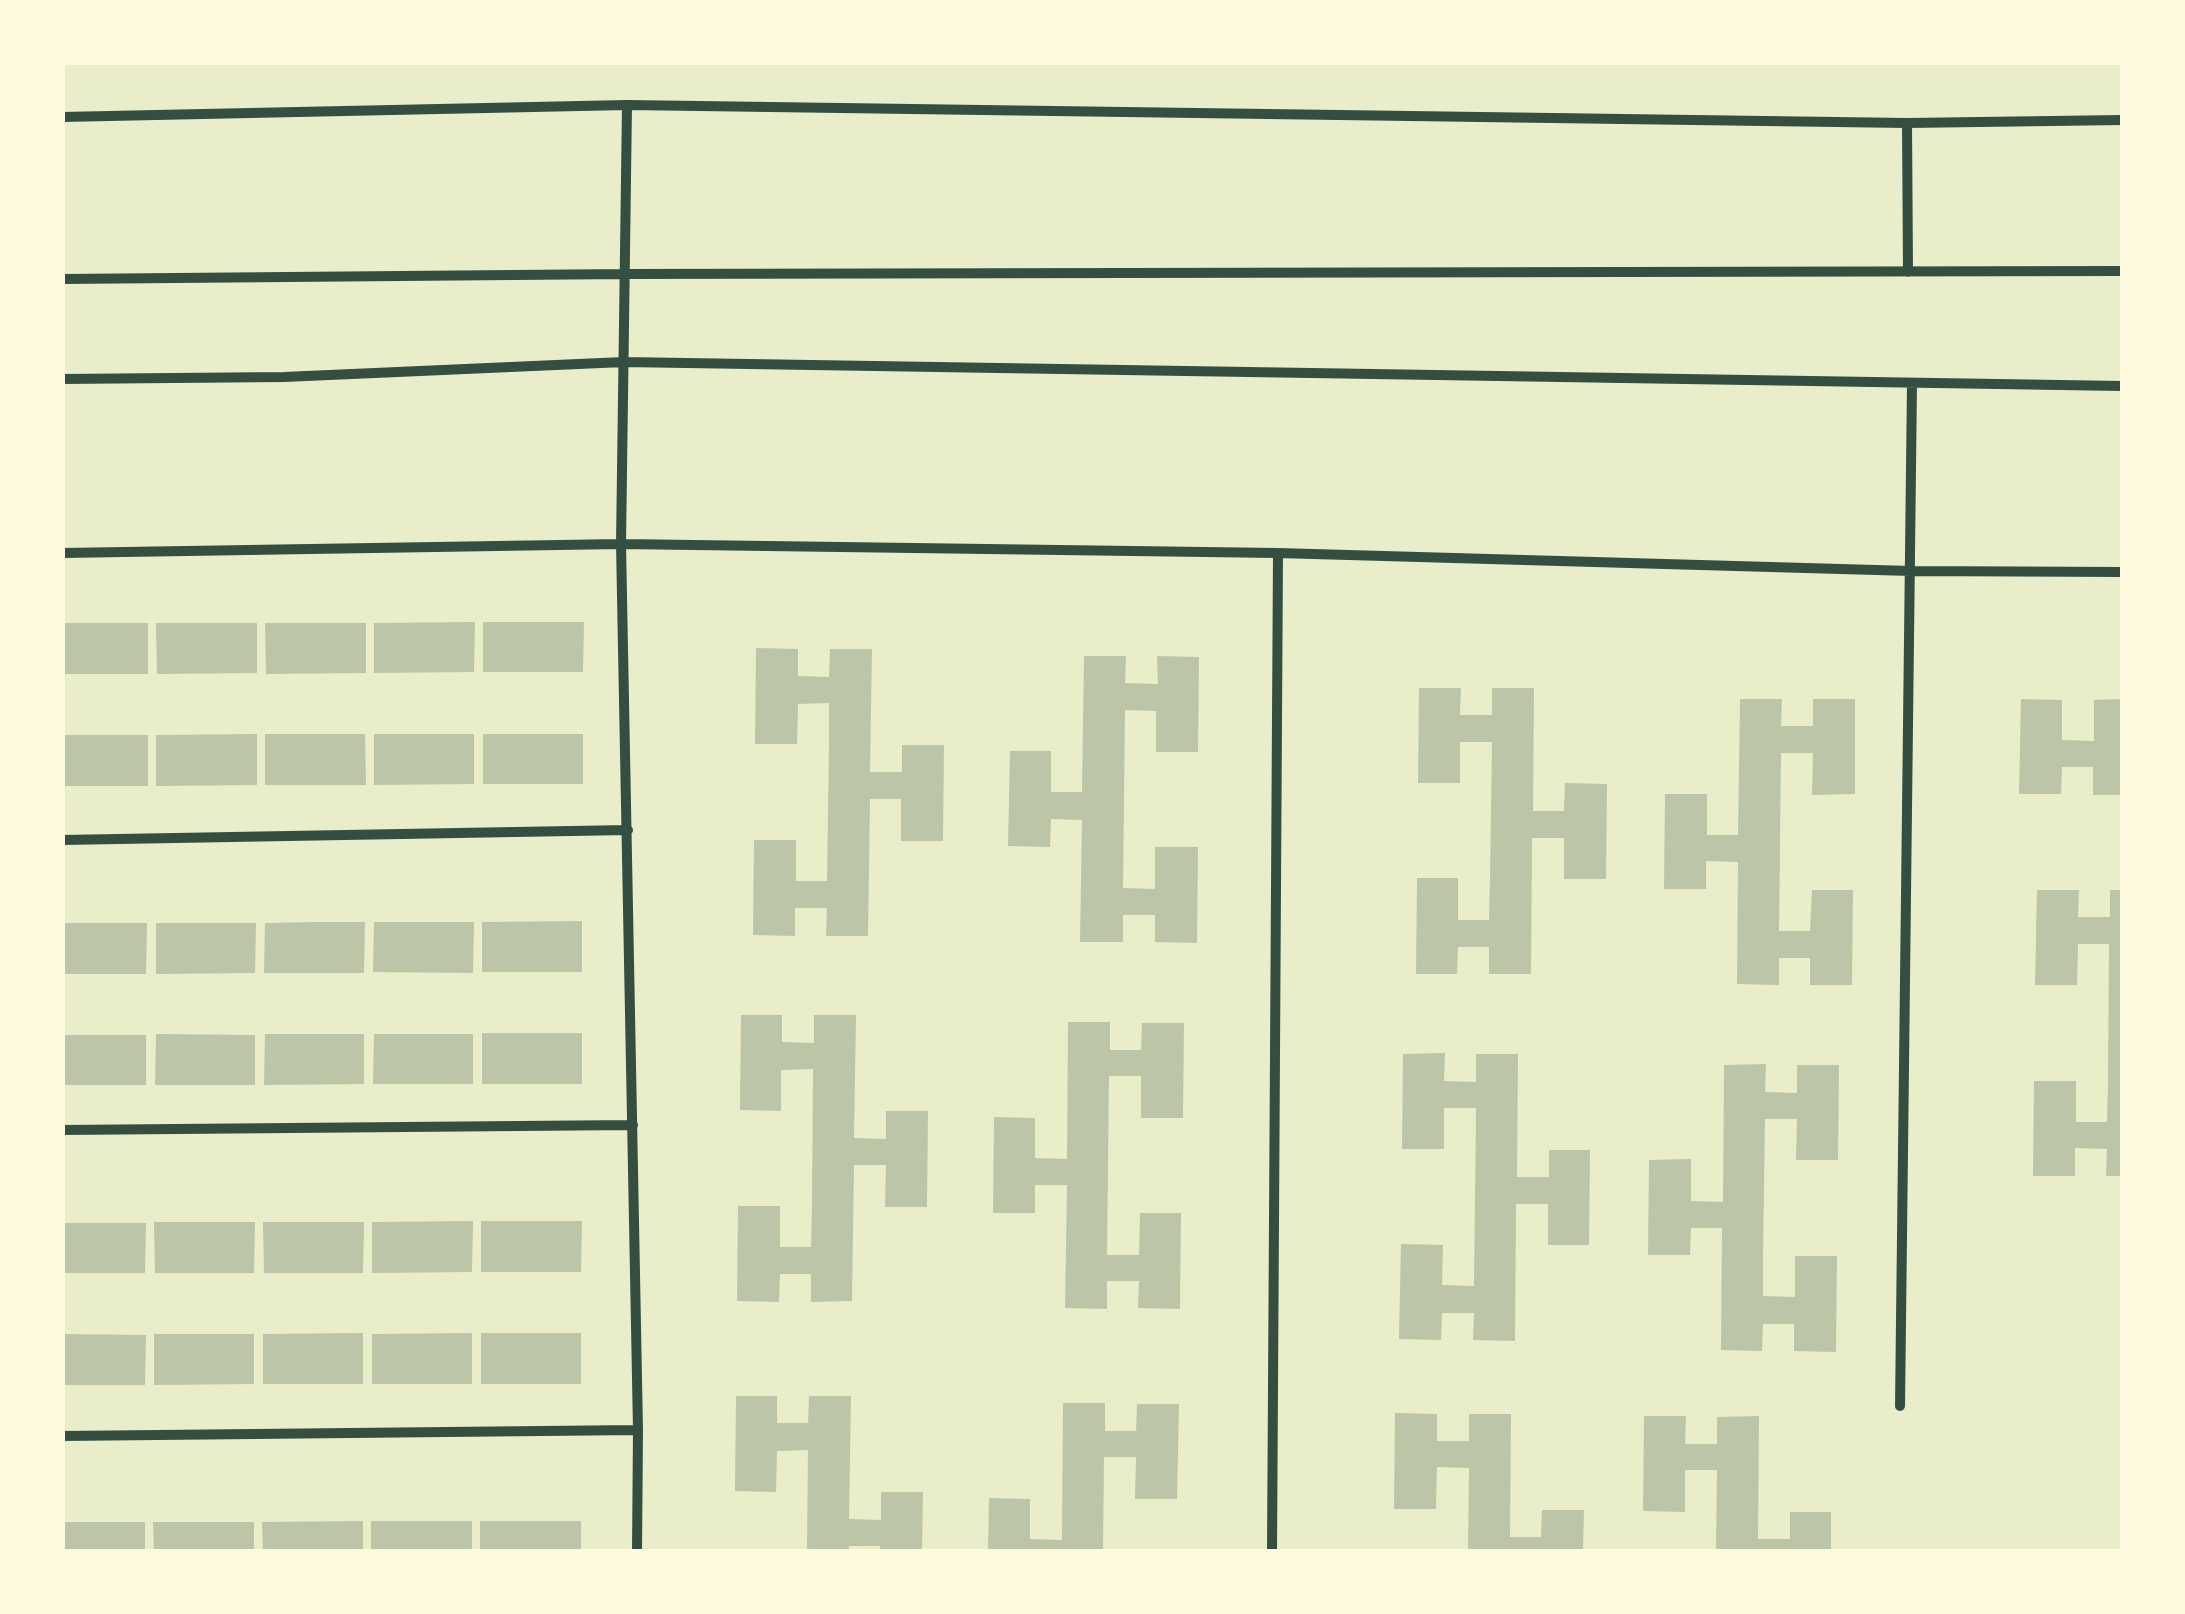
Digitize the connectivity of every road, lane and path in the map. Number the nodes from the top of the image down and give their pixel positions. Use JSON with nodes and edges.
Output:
{"nodes":[{"id":1,"x":627,"y":106,"type":"junction"},
{"id":2,"x":62,"y":117,"type":"edge"},
{"id":3,"x":2122,"y":120,"type":"edge"},
{"id":4,"x":1907,"y":123,"type":"junction"},
{"id":5,"x":1908,"y":272,"type":"junction"},
{"id":6,"x":2122,"y":272,"type":"edge"},
{"id":7,"x":626,"y":274,"type":"junction"},
{"id":8,"x":62,"y":279,"type":"edge"},
{"id":9,"x":624,"y":362,"type":"junction"},
{"id":10,"x":62,"y":379,"type":"edge"},
{"id":11,"x":1912,"y":383,"type":"junction"},
{"id":12,"x":2122,"y":386,"type":"edge"},
{"id":13,"x":621,"y":544,"type":"junction"},
{"id":14,"x":62,"y":553,"type":"edge"},
{"id":15,"x":1278,"y":553,"type":"junction"},
{"id":16,"x":1911,"y":570,"type":"junction"},
{"id":17,"x":2122,"y":572,"type":"edge"},
{"id":18,"x":628,"y":830,"type":"junction"},
{"id":19,"x":62,"y":840,"type":"edge"},
{"id":20,"x":632,"y":1125,"type":"junction"},
{"id":21,"x":62,"y":1130,"type":"edge"},
{"id":22,"x":1900,"y":1406,"type":"dead end"},
{"id":23,"x":638,"y":1430,"type":"junction"},
{"id":24,"x":62,"y":1436,"type":"edge"},
{"id":25,"x":637,"y":1552,"type":"edge"},
{"id":26,"x":1272,"y":1552,"type":"edge"}],
"edges":[{"from":1,"to":2,"type":"street"},
{"from":1,"to":4,"type":"street"},
{"from":1,"to":7,"type":"street"},
{"from":3,"to":4,"type":"street"},
{"from":4,"to":5,"type":"street"},
{"from":5,"to":6,"type":"street"},
{"from":5,"to":7,"type":"street"},
{"from":7,"to":8,"type":"street"},
{"from":7,"to":9,"type":"street"},
{"from":9,"to":10,"type":"street"},
{"from":9,"to":11,"type":"street"},
{"from":9,"to":13,"type":"street"},
{"from":11,"to":12,"type":"street"},
{"from":11,"to":16,"type":"street"},
{"from":13,"to":14,"type":"street"},
{"from":13,"to":15,"type":"street"},
{"from":13,"to":18,"type":"street"},
{"from":15,"to":16,"type":"street"},
{"from":15,"to":26,"type":"street"},
{"from":16,"to":17,"type":"street"},
{"from":16,"to":22,"type":"street"},
{"from":18,"to":19,"type":"street"},
{"from":18,"to":20,"type":"street"},
{"from":20,"to":21,"type":"street"},
{"from":20,"to":23,"type":"street"},
{"from":23,"to":24,"type":"street"},
{"from":23,"to":25,"type":"street"}]}
